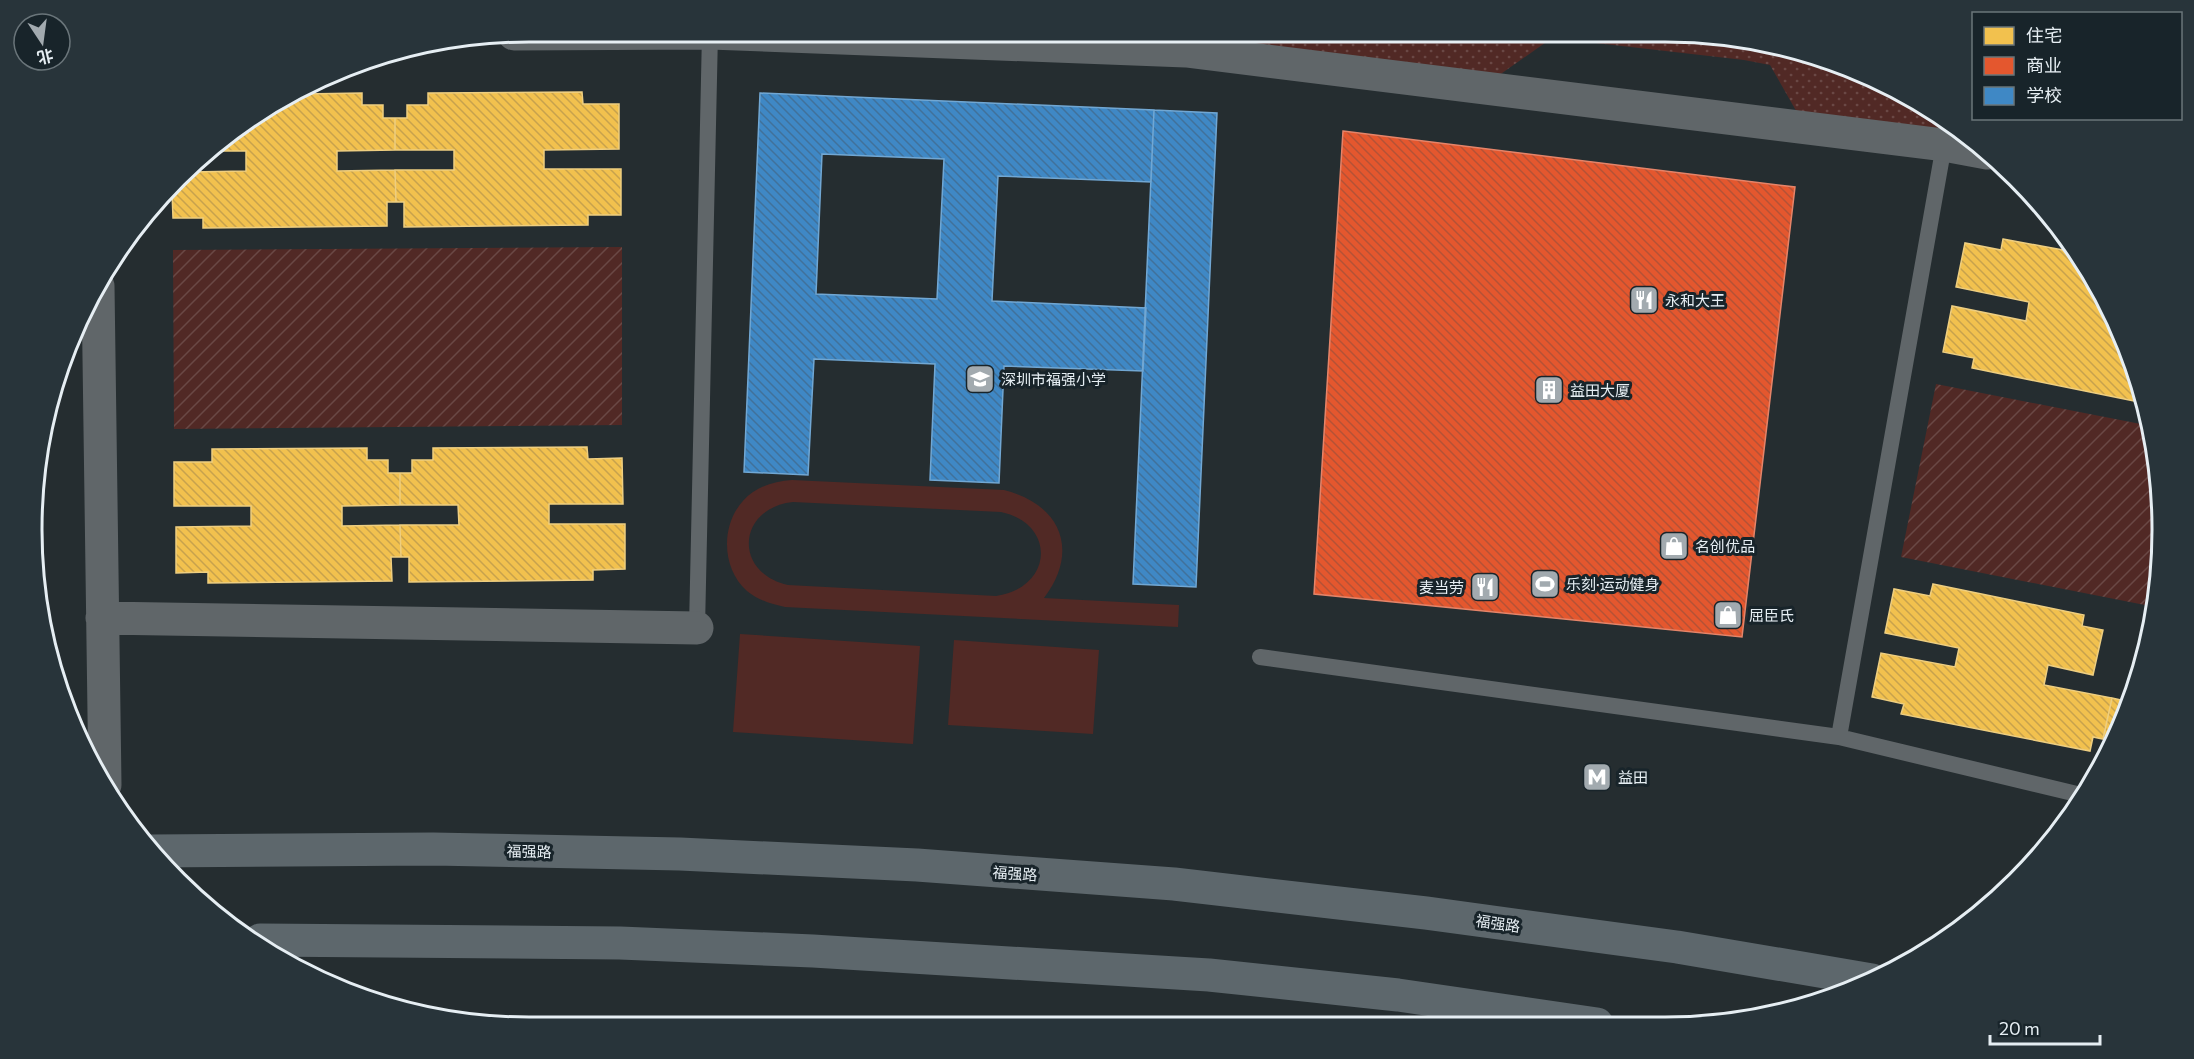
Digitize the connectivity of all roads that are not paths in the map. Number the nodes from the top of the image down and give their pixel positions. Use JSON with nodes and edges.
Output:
{"nodes":[{"id":1,"x":710,"y":42,"type":"edge"},
{"id":2,"x":1194,"y":42,"type":"edge"},
{"id":3,"x":1944,"y":145,"type":"junction"},
{"id":4,"x":1969,"y":150,"type":"edge"},
{"id":5,"x":98,"y":302,"type":"edge"},
{"id":6,"x":102,"y":618,"type":"junction"},
{"id":7,"x":698,"y":628,"type":"joint"},
{"id":8,"x":1260,"y":657,"type":"dead end"},
{"id":9,"x":1839,"y":736,"type":"junction"},
{"id":10,"x":105,"y":769,"type":"edge"},
{"id":11,"x":2074,"y":793,"type":"edge"},
{"id":12,"x":163,"y":851,"type":"edge"},
{"id":13,"x":267,"y":940,"type":"edge"},
{"id":14,"x":1857,"y":977,"type":"edge"},
{"id":15,"x":1548,"y":1017,"type":"edge"}],
"edges":[{"from":1,"to":7,"type":"lane"},
{"from":2,"to":3,"type":"street"},
{"from":3,"to":4,"type":"street"},
{"from":3,"to":9,"type":"lane"},
{"from":5,"to":6,"type":"street"},
{"from":6,"to":7,"type":"street"},
{"from":6,"to":10,"type":"street"},
{"from":8,"to":9,"type":"lane"},
{"from":9,"to":11,"type":"lane"},
{"from":12,"to":14,"type":"main road","name":"福强路"},
{"from":13,"to":15,"type":"main road"}]}
